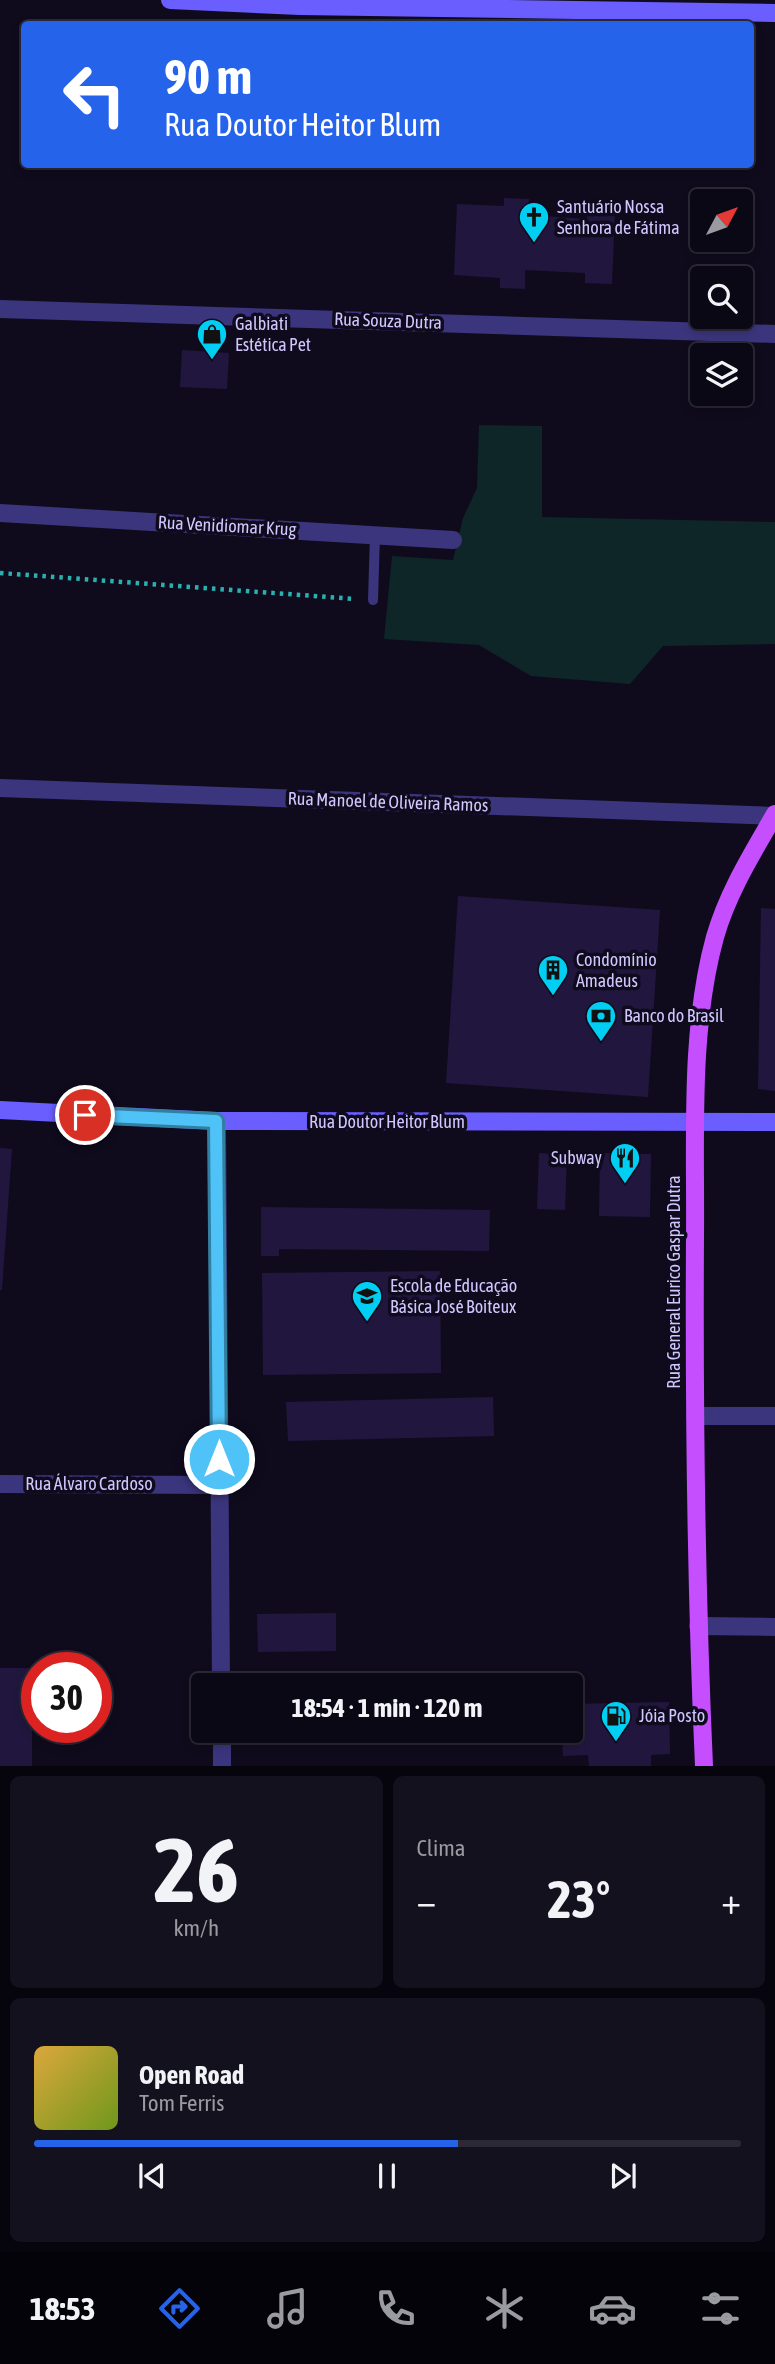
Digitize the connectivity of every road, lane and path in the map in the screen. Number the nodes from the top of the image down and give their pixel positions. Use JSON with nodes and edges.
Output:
{"nodes":[{"id":1,"x":170,"y":0,"type":"edge"},
{"id":2,"x":775,"y":13,"type":"edge"},
{"id":3,"x":0,"y":309,"type":"edge"},
{"id":4,"x":775,"y":334,"type":"edge"},
{"id":5,"x":0,"y":513,"type":"edge"},
{"id":6,"x":375,"y":534,"type":"junction"},
{"id":7,"x":453,"y":540,"type":"dead end"},
{"id":8,"x":0,"y":573,"type":"edge"},
{"id":9,"x":373,"y":600,"type":"joint"},
{"id":10,"x":0,"y":788,"type":"edge"},
{"id":11,"x":775,"y":816,"type":"edge"},
{"id":12,"x":0,"y":1110,"type":"edge"},
{"id":13,"x":216,"y":1121,"type":"junction"},
{"id":14,"x":696,"y":1122,"type":"junction"},
{"id":15,"x":775,"y":1122,"type":"edge"},
{"id":16,"x":695,"y":1416,"type":"junction"},
{"id":17,"x":775,"y":1416,"type":"edge"},
{"id":18,"x":0,"y":1484,"type":"edge"},
{"id":19,"x":219,"y":1485,"type":"junction"},
{"id":20,"x":698,"y":1626,"type":"junction"},
{"id":21,"x":775,"y":1627,"type":"edge"},
{"id":22,"x":221,"y":1673,"type":"edge"},
{"id":23,"x":222,"y":1743,"type":"edge"},
{"id":24,"x":222,"y":1766,"type":"edge"},
{"id":25,"x":704,"y":1766,"type":"edge"}],
"edges":[{"from":1,"to":2,"type":"street"},
{"from":3,"to":4,"type":"street","name":"Rua Souza Dutra"},
{"from":5,"to":6,"type":"street","name":"Rua Venidiomar Krug"},
{"from":6,"to":7,"type":"street","name":"Rua Venidiomar Krug"},
{"from":6,"to":9,"type":"lane"},
{"from":8,"to":9,"type":"path"},
{"from":10,"to":11,"type":"street","name":"Rua Manoel de Oliveira Ramos"},
{"from":11,"to":14,"type":"main road","name":"Rua General Eurico Gaspar Dutra"},
{"from":12,"to":13,"type":"street","name":"Rua Doutor Heitor Blum"},
{"from":13,"to":14,"type":"street","name":"Rua Doutor Heitor Blum"},
{"from":13,"to":19,"type":"street"},
{"from":14,"to":15,"type":"street","name":"Rua Doutor Heitor Blum"},
{"from":14,"to":16,"type":"main road","name":"Rua General Eurico Gaspar Dutra"},
{"from":16,"to":17,"type":"street"},
{"from":16,"to":20,"type":"main road","name":"Rua General Eurico Gaspar Dutra"},
{"from":18,"to":19,"type":"street","name":"Rua Álvaro Cardoso"},
{"from":19,"to":22,"type":"street"},
{"from":20,"to":21,"type":"street"},
{"from":20,"to":25,"type":"main road","name":"Rua General Eurico Gaspar Dutra"},
{"from":23,"to":24,"type":"street"}]}
